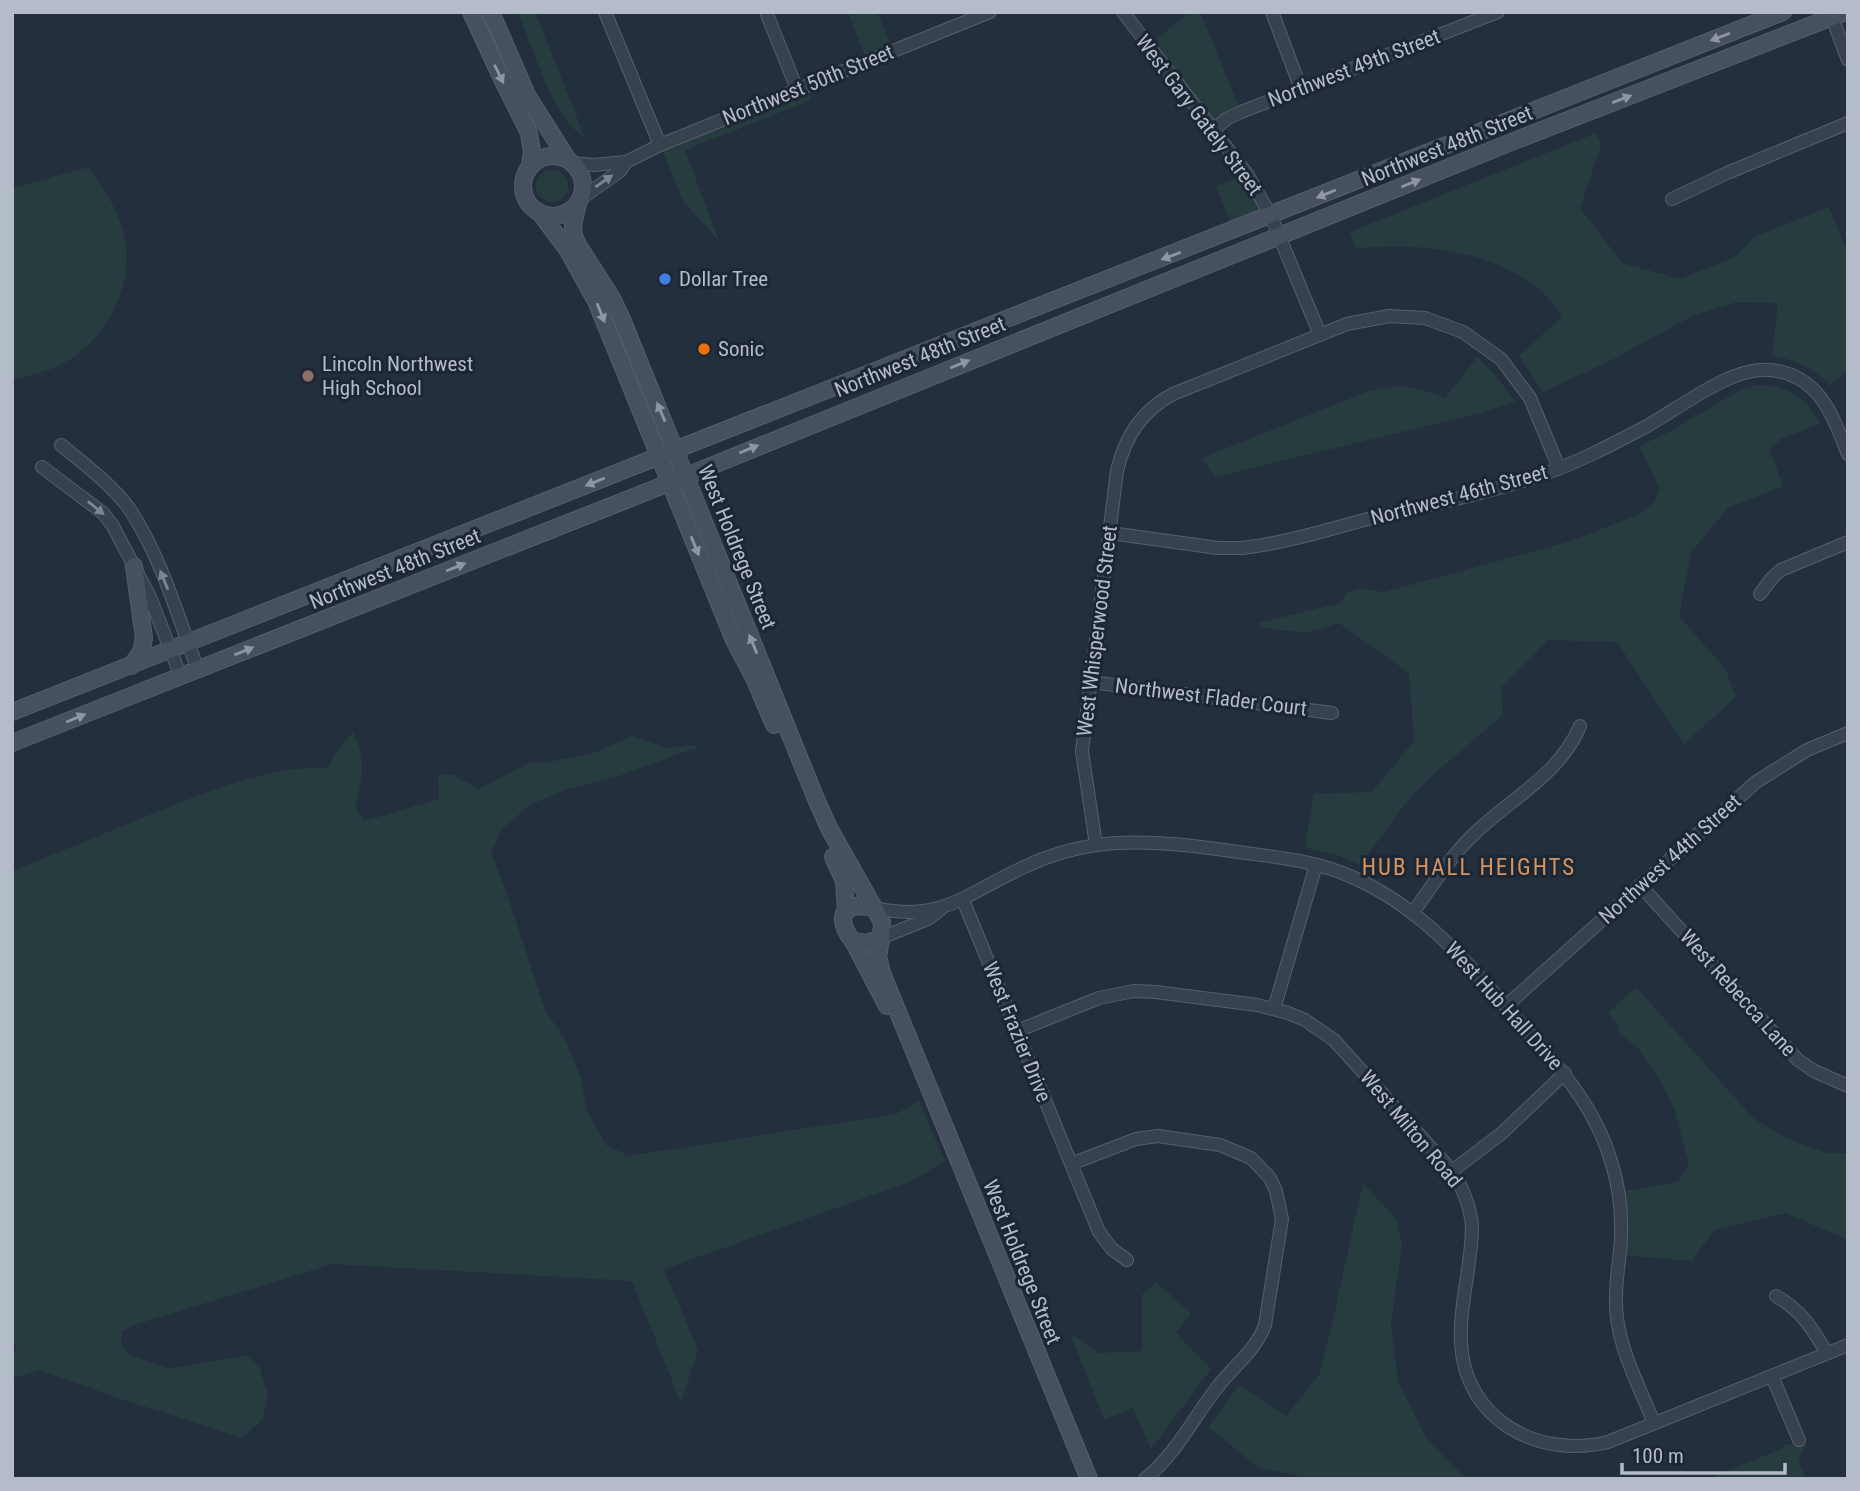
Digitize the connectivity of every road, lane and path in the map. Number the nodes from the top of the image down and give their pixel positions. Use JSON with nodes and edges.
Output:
{"nodes":[{"id":1,"x":471,"y":12,"type":"edge"},
{"id":2,"x":491,"y":12,"type":"edge"},
{"id":3,"x":605,"y":12,"type":"edge"},
{"id":4,"x":766,"y":12,"type":"edge"},
{"id":5,"x":990,"y":12,"type":"edge"},
{"id":6,"x":1123,"y":12,"type":"edge"},
{"id":7,"x":1272,"y":12,"type":"edge"},
{"id":8,"x":1498,"y":12,"type":"edge"},
{"id":9,"x":1783,"y":12,"type":"edge"},
{"id":10,"x":1836,"y":14,"type":"edge"},
{"id":11,"x":960,"y":18,"type":"edge"},
{"id":12,"x":1848,"y":60,"type":"edge"},
{"id":13,"x":797,"y":89,"type":"junction"},
{"id":14,"x":1301,"y":89,"type":"junction"},
{"id":15,"x":1848,"y":123,"type":"edge"},
{"id":16,"x":1213,"y":130,"type":"junction"},
{"id":17,"x":660,"y":145,"type":"junction"},
{"id":18,"x":570,"y":161,"type":"junction"},
{"id":19,"x":626,"y":162,"type":"junction"},
{"id":20,"x":530,"y":167,"type":"junction"},
{"id":21,"x":1672,"y":199,"type":"dead end"},
{"id":22,"x":579,"y":201,"type":"junction"},
{"id":23,"x":540,"y":213,"type":"junction"},
{"id":24,"x":1271,"y":216,"type":"junction"},
{"id":25,"x":1279,"y":236,"type":"junction"},
{"id":26,"x":1320,"y":335,"type":"junction"},
{"id":27,"x":61,"y":445,"type":"dead end"},
{"id":28,"x":676,"y":449,"type":"junction"},
{"id":29,"x":1848,"y":454,"type":"edge"},
{"id":30,"x":659,"y":457,"type":"junction"},
{"id":31,"x":42,"y":467,"type":"dead end"},
{"id":32,"x":1559,"y":468,"type":"junction"},
{"id":33,"x":686,"y":475,"type":"junction"},
{"id":34,"x":669,"y":483,"type":"junction"},
{"id":35,"x":1110,"y":533,"type":"junction"},
{"id":36,"x":1848,"y":542,"type":"edge"},
{"id":37,"x":134,"y":566,"type":"junction"},
{"id":38,"x":1760,"y":594,"type":"dead end"},
{"id":39,"x":188,"y":644,"type":"junction"},
{"id":40,"x":171,"y":650,"type":"junction"},
{"id":41,"x":131,"y":666,"type":"junction"},
{"id":42,"x":198,"y":670,"type":"junction"},
{"id":43,"x":181,"y":677,"type":"junction"},
{"id":44,"x":1091,"y":681,"type":"junction"},
{"id":45,"x":12,"y":712,"type":"edge"},
{"id":46,"x":1332,"y":713,"type":"dead end"},
{"id":47,"x":1580,"y":726,"type":"dead end"},
{"id":48,"x":1848,"y":733,"type":"edge"},
{"id":49,"x":12,"y":743,"type":"edge"},
{"id":50,"x":1096,"y":845,"type":"junction"},
{"id":51,"x":1316,"y":865,"type":"junction"},
{"id":52,"x":1640,"y":885,"type":"junction"},
{"id":53,"x":963,"y":900,"type":"junction"},
{"id":54,"x":874,"y":907,"type":"junction"},
{"id":55,"x":941,"y":908,"type":"junction"},
{"id":56,"x":846,"y":910,"type":"junction"},
{"id":57,"x":1413,"y":912,"type":"junction"},
{"id":58,"x":882,"y":938,"type":"junction"},
{"id":59,"x":853,"y":941,"type":"junction"},
{"id":60,"x":1506,"y":1006,"type":"junction"},
{"id":61,"x":1274,"y":1009,"type":"junction"},
{"id":62,"x":1017,"y":1031,"type":"junction"},
{"id":63,"x":917,"y":1061,"type":"junction"},
{"id":64,"x":1564,"y":1073,"type":"junction"},
{"id":65,"x":1848,"y":1086,"type":"edge"},
{"id":66,"x":1071,"y":1164,"type":"junction"},
{"id":67,"x":1452,"y":1171,"type":"junction"},
{"id":68,"x":1127,"y":1260,"type":"dead end"},
{"id":69,"x":1776,"y":1296,"type":"dead end"},
{"id":70,"x":1848,"y":1345,"type":"edge"},
{"id":71,"x":1827,"y":1353,"type":"junction"},
{"id":72,"x":1772,"y":1376,"type":"junction"},
{"id":73,"x":1654,"y":1423,"type":"junction"},
{"id":74,"x":1798,"y":1440,"type":"dead end"},
{"id":75,"x":1161,"y":1474,"type":"edge"},
{"id":76,"x":1089,"y":1479,"type":"edge"},
{"id":77,"x":1145,"y":1479,"type":"edge"}],
"edges":[{"from":1,"to":20,"type":"main road","one_way":true},
{"from":2,"to":18,"type":"main road"},
{"from":3,"to":17,"type":"street"},
{"from":4,"to":13,"type":"street"},
{"from":5,"to":11,"type":"street","name":"Northwest 50th Street"},
{"from":6,"to":16,"type":"street","name":"West Gary Gately Street"},
{"from":7,"to":14,"type":"street"},
{"from":8,"to":14,"type":"street","name":"Northwest 49th Street"},
{"from":9,"to":24,"type":"main road","name":"Northwest 48th Street","one_way":true},
{"from":10,"to":12,"type":"street"},
{"from":25,"to":10,"type":"main road","name":"Northwest 48th Street","one_way":true},
{"from":11,"to":13,"type":"street","name":"Northwest 50th Street"},
{"from":13,"to":17,"type":"street","name":"Northwest 50th Street"},
{"from":14,"to":16,"type":"street","name":"Northwest 49th Street"},
{"from":15,"to":21,"type":"street"},
{"from":16,"to":24,"type":"street","name":"West Gary Gately Street"},
{"from":17,"to":19,"type":"street","name":"Northwest 50th Street"},
{"from":18,"to":19,"type":"street","name":"Northwest 50th Street"},
{"from":18,"to":20,"type":"main road"},
{"from":18,"to":22,"type":"main road"},
{"from":22,"to":19,"type":"street","name":"Northwest 50th Street","one_way":true},
{"from":20,"to":23,"type":"main road"},
{"from":22,"to":23,"type":"main road"},
{"from":28,"to":22,"type":"main road","name":"West Holdrege Street","one_way":true},
{"from":23,"to":30,"type":"main road","name":"West Holdrege Street","one_way":true},
{"from":24,"to":25,"type":"street","name":"West Gary Gately Street"},
{"from":24,"to":28,"type":"main road","name":"Northwest 48th Street","one_way":true},
{"from":25,"to":26,"type":"street","name":"West Gary Gately Street"},
{"from":33,"to":25,"type":"main road","name":"Northwest 48th Street","one_way":true},
{"from":26,"to":32,"type":"street"},
{"from":26,"to":35,"type":"street","name":"West Whisperwood Street"},
{"from":39,"to":27,"type":"street","one_way":true},
{"from":28,"to":30,"type":"main road","name":"Northwest 48th Street"},
{"from":28,"to":33,"type":"main road","name":"West Holdrege Street"},
{"from":29,"to":32,"type":"street","name":"Northwest 46th Street"},
{"from":30,"to":34,"type":"main road","name":"West Holdrege Street"},
{"from":30,"to":39,"type":"main road","name":"Northwest 48th Street","one_way":true},
{"from":31,"to":37,"type":"street","one_way":true},
{"from":32,"to":35,"type":"street","name":"Northwest 46th Street"},
{"from":33,"to":34,"type":"main road","name":"Northwest 48th Street"},
{"from":54,"to":33,"type":"main road","name":"West Holdrege Street","one_way":true},
{"from":42,"to":34,"type":"main road","name":"Northwest 48th Street","one_way":true},
{"from":34,"to":56,"type":"main road","name":"West Holdrege Street","one_way":true},
{"from":35,"to":44,"type":"street","name":"West Whisperwood Street"},
{"from":36,"to":38,"type":"street"},
{"from":37,"to":40,"type":"street"},
{"from":37,"to":41,"type":"main road"},
{"from":39,"to":40,"type":"main road","name":"Northwest 48th Street"},
{"from":39,"to":42,"type":"street"},
{"from":40,"to":41,"type":"main road","name":"Northwest 48th Street"},
{"from":40,"to":43,"type":"street"},
{"from":41,"to":45,"type":"main road","name":"Northwest 48th Street"},
{"from":42,"to":43,"type":"main road","name":"Northwest 48th Street"},
{"from":49,"to":43,"type":"main road","name":"Northwest 48th Street","one_way":true},
{"from":44,"to":46,"type":"street","name":"Northwest Flader Court"},
{"from":44,"to":50,"type":"street","name":"West Whisperwood Street"},
{"from":47,"to":57,"type":"street"},
{"from":48,"to":52,"type":"street","name":"Northwest 44th Street"},
{"from":50,"to":51,"type":"street","name":"West Hub Hall Drive"},
{"from":50,"to":53,"type":"street","name":"West Hub Hall Drive"},
{"from":51,"to":57,"type":"street","name":"West Hub Hall Drive"},
{"from":51,"to":61,"type":"street"},
{"from":52,"to":60,"type":"street","name":"Northwest 44th Street"},
{"from":52,"to":65,"type":"street","name":"West Rebecca Lane"},
{"from":53,"to":55,"type":"street","name":"West Hub Hall Drive"},
{"from":53,"to":62,"type":"street","name":"West Frazier Drive"},
{"from":54,"to":55,"type":"street"},
{"from":54,"to":56,"type":"main road"},
{"from":54,"to":58,"type":"main road"},
{"from":55,"to":58,"type":"street"},
{"from":56,"to":59,"type":"main road"},
{"from":57,"to":60,"type":"street","name":"West Hub Hall Drive"},
{"from":58,"to":59,"type":"main road"},
{"from":58,"to":63,"type":"main road","name":"West Holdrege Street"},
{"from":59,"to":63,"type":"main road","name":"West Holdrege Street"},
{"from":60,"to":64,"type":"street","name":"West Hub Hall Drive"},
{"from":61,"to":62,"type":"street","name":"West Milton Road"},
{"from":61,"to":67,"type":"street","name":"West Milton Road"},
{"from":62,"to":66,"type":"street","name":"West Frazier Drive"},
{"from":63,"to":76,"type":"main road","name":"West Holdrege Street"},
{"from":64,"to":67,"type":"street"},
{"from":64,"to":73,"type":"street","name":"West Hub Hall Drive"},
{"from":66,"to":68,"type":"street","name":"West Frazier Drive"},
{"from":66,"to":75,"type":"street"},
{"from":67,"to":73,"type":"street","name":"West Milton Road"},
{"from":69,"to":71,"type":"street"},
{"from":70,"to":71,"type":"street","name":"West Milton Road"},
{"from":71,"to":72,"type":"street","name":"West Milton Road"},
{"from":72,"to":73,"type":"street","name":"West Milton Road"},
{"from":72,"to":74,"type":"street"},
{"from":75,"to":77,"type":"street"}]}
